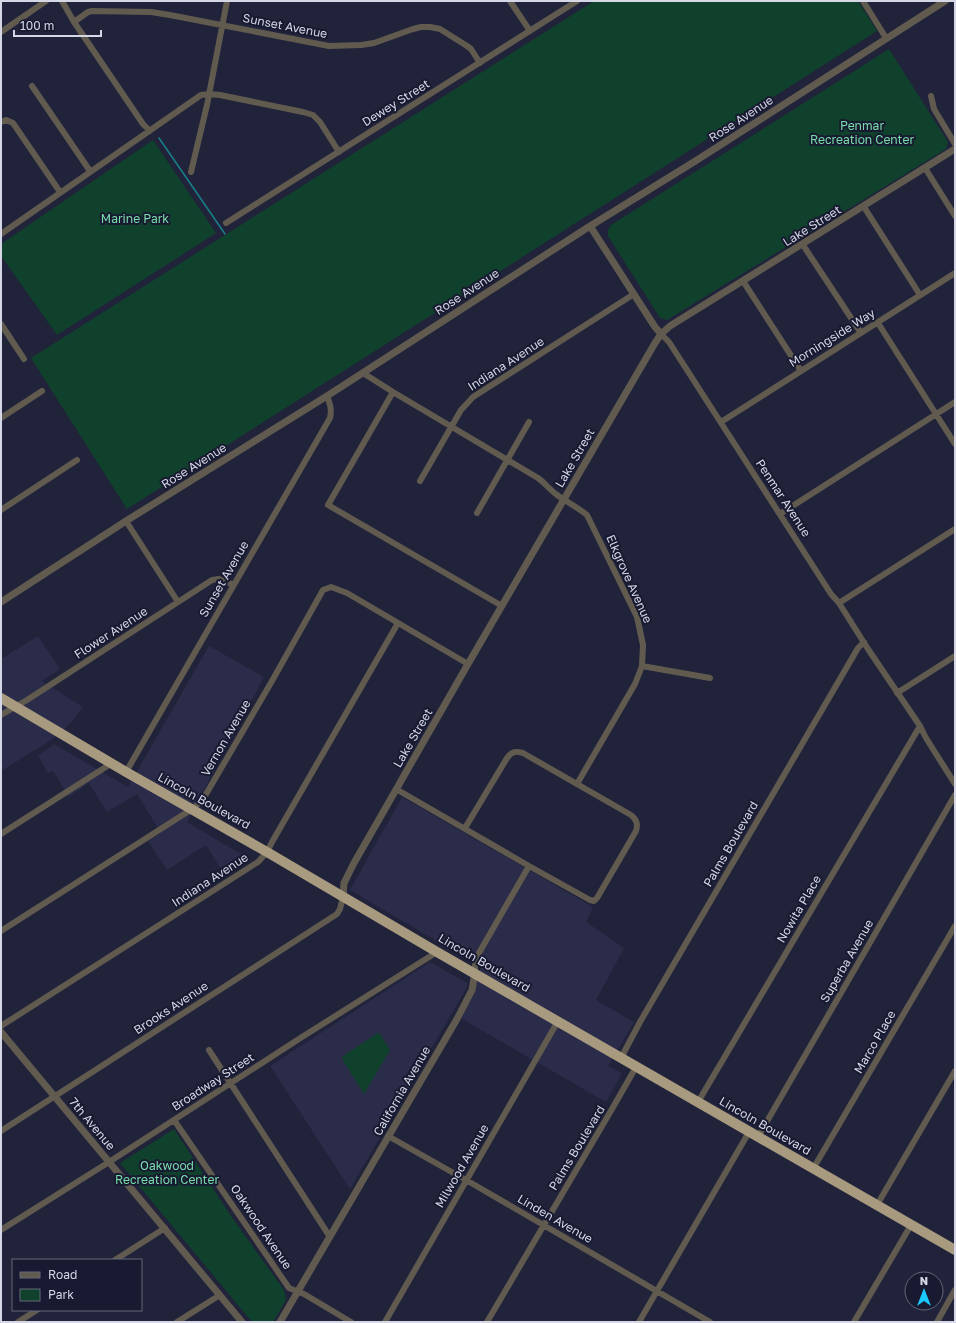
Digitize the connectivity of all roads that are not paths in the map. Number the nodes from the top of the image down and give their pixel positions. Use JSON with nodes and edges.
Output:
{"nodes":[{"id":1,"x":46,"y":1,"type":"edge"},
{"id":2,"x":62,"y":1,"type":"edge"},
{"id":3,"x":227,"y":1,"type":"edge"},
{"id":4,"x":510,"y":1,"type":"edge"},
{"id":5,"x":577,"y":1,"type":"edge"},
{"id":6,"x":863,"y":1,"type":"edge"},
{"id":7,"x":945,"y":1,"type":"edge"},
{"id":8,"x":74,"y":22,"type":"junction"},
{"id":9,"x":222,"y":26,"type":"junction"},
{"id":10,"x":530,"y":31,"type":"junction"},
{"id":11,"x":1,"y":32,"type":"edge"},
{"id":12,"x":886,"y":38,"type":"junction"},
{"id":13,"x":480,"y":62,"type":"junction"},
{"id":14,"x":32,"y":86,"type":"dead end"},
{"id":15,"x":209,"y":94,"type":"junction"},
{"id":16,"x":931,"y":96,"type":"dead end"},
{"id":17,"x":1,"y":122,"type":"edge"},
{"id":18,"x":150,"y":131,"type":"junction"},
{"id":19,"x":955,"y":144,"type":"edge"},
{"id":20,"x":955,"y":150,"type":"edge"},
{"id":21,"x":339,"y":152,"type":"junction"},
{"id":22,"x":925,"y":168,"type":"junction"},
{"id":23,"x":90,"y":171,"type":"junction"},
{"id":24,"x":191,"y":172,"type":"dead end"},
{"id":25,"x":60,"y":192,"type":"junction"},
{"id":26,"x":864,"y":207,"type":"junction"},
{"id":27,"x":955,"y":216,"type":"edge"},
{"id":28,"x":226,"y":223,"type":"dead end"},
{"id":29,"x":590,"y":226,"type":"junction"},
{"id":30,"x":2,"y":232,"type":"edge"},
{"id":31,"x":803,"y":245,"type":"junction"},
{"id":32,"x":955,"y":273,"type":"edge"},
{"id":33,"x":743,"y":281,"type":"junction"},
{"id":34,"x":634,"y":294,"type":"junction"},
{"id":35,"x":920,"y":295,"type":"junction"},
{"id":36,"x":878,"y":323,"type":"junction"},
{"id":37,"x":1,"y":325,"type":"edge"},
{"id":38,"x":860,"y":333,"type":"junction"},
{"id":39,"x":661,"y":334,"type":"junction"},
{"id":40,"x":24,"y":359,"type":"dead end"},
{"id":41,"x":801,"y":371,"type":"junction"},
{"id":42,"x":363,"y":373,"type":"junction"},
{"id":43,"x":42,"y":391,"type":"dead end"},
{"id":44,"x":392,"y":392,"type":"junction"},
{"id":45,"x":327,"y":396,"type":"junction"},
{"id":46,"x":955,"y":402,"type":"edge"},
{"id":47,"x":936,"y":414,"type":"junction"},
{"id":48,"x":1,"y":418,"type":"edge"},
{"id":49,"x":529,"y":422,"type":"dead end"},
{"id":50,"x":721,"y":422,"type":"junction"},
{"id":51,"x":451,"y":427,"type":"junction"},
{"id":52,"x":955,"y":444,"type":"edge"},
{"id":53,"x":77,"y":460,"type":"dead end"},
{"id":54,"x":507,"y":460,"type":"junction"},
{"id":55,"x":420,"y":481,"type":"dead end"},
{"id":56,"x":564,"y":499,"type":"junction"},
{"id":57,"x":1,"y":510,"type":"edge"},
{"id":58,"x":477,"y":514,"type":"dead end"},
{"id":59,"x":780,"y":514,"type":"junction"},
{"id":60,"x":126,"y":521,"type":"junction"},
{"id":61,"x":955,"y":529,"type":"edge"},
{"id":62,"x":234,"y":585,"type":"junction"},
{"id":63,"x":1,"y":602,"type":"edge"},
{"id":64,"x":178,"y":602,"type":"junction"},
{"id":65,"x":839,"y":603,"type":"junction"},
{"id":66,"x":502,"y":606,"type":"junction"},
{"id":67,"x":398,"y":623,"type":"junction"},
{"id":68,"x":864,"y":642,"type":"junction"},
{"id":69,"x":955,"y":656,"type":"edge"},
{"id":70,"x":468,"y":664,"type":"junction"},
{"id":71,"x":642,"y":666,"type":"junction"},
{"id":72,"x":710,"y":678,"type":"dead end"},
{"id":73,"x":897,"y":693,"type":"junction"},
{"id":74,"x":1,"y":698,"type":"edge"},
{"id":75,"x":15,"y":707,"type":"junction"},
{"id":76,"x":1,"y":715,"type":"edge"},
{"id":77,"x":920,"y":726,"type":"junction"},
{"id":78,"x":112,"y":763,"type":"junction"},
{"id":79,"x":126,"y":772,"type":"junction"},
{"id":80,"x":577,"y":784,"type":"junction"},
{"id":81,"x":955,"y":784,"type":"edge"},
{"id":82,"x":396,"y":789,"type":"junction"},
{"id":83,"x":955,"y":795,"type":"edge"},
{"id":84,"x":192,"y":809,"type":"junction"},
{"id":85,"x":465,"y":828,"type":"junction"},
{"id":86,"x":1,"y":834,"type":"edge"},
{"id":87,"x":267,"y":852,"type":"junction"},
{"id":88,"x":529,"y":866,"type":"junction"},
{"id":89,"x":343,"y":897,"type":"junction"},
{"id":90,"x":955,"y":926,"type":"edge"},
{"id":91,"x":1,"y":931,"type":"edge"},
{"id":92,"x":437,"y":952,"type":"junction"},
{"id":93,"x":475,"y":973,"type":"junction"},
{"id":94,"x":558,"y":1021,"type":"junction"},
{"id":95,"x":1,"y":1026,"type":"edge"},
{"id":96,"x":1,"y":1032,"type":"edge"},
{"id":97,"x":209,"y":1050,"type":"dead end"},
{"id":98,"x":621,"y":1058,"type":"junction"},
{"id":99,"x":636,"y":1067,"type":"junction"},
{"id":100,"x":955,"y":1071,"type":"edge"},
{"id":101,"x":230,"y":1083,"type":"junction"},
{"id":102,"x":55,"y":1097,"type":"junction"},
{"id":103,"x":698,"y":1102,"type":"junction"},
{"id":104,"x":174,"y":1120,"type":"junction"},
{"id":105,"x":1,"y":1131,"type":"edge"},
{"id":106,"x":753,"y":1134,"type":"junction"},
{"id":107,"x":388,"y":1136,"type":"junction"},
{"id":108,"x":109,"y":1162,"type":"junction"},
{"id":109,"x":813,"y":1169,"type":"junction"},
{"id":110,"x":466,"y":1180,"type":"junction"},
{"id":111,"x":877,"y":1205,"type":"junction"},
{"id":112,"x":544,"y":1225,"type":"junction"},
{"id":113,"x":911,"y":1225,"type":"junction"},
{"id":114,"x":165,"y":1228,"type":"junction"},
{"id":115,"x":1,"y":1230,"type":"edge"},
{"id":116,"x":330,"y":1237,"type":"junction"},
{"id":117,"x":955,"y":1250,"type":"edge"},
{"id":118,"x":118,"y":1259,"type":"edge"},
{"id":119,"x":955,"y":1290,"type":"edge"},
{"id":120,"x":657,"y":1291,"type":"junction"},
{"id":121,"x":298,"y":1292,"type":"junction"},
{"id":122,"x":220,"y":1295,"type":"junction"},
{"id":123,"x":35,"y":1311,"type":"edge"},
{"id":124,"x":18,"y":1322,"type":"edge"},
{"id":125,"x":177,"y":1322,"type":"edge"},
{"id":126,"x":242,"y":1322,"type":"edge"},
{"id":127,"x":280,"y":1322,"type":"edge"},
{"id":128,"x":351,"y":1322,"type":"edge"},
{"id":129,"x":385,"y":1322,"type":"edge"},
{"id":130,"x":487,"y":1322,"type":"edge"},
{"id":131,"x":639,"y":1322,"type":"edge"},
{"id":132,"x":710,"y":1322,"type":"edge"},
{"id":133,"x":854,"y":1322,"type":"edge"},
{"id":134,"x":937,"y":1322,"type":"edge"}],
"edges":[{"from":1,"to":11,"type":"street"},
{"from":2,"to":8,"type":"street"},
{"from":3,"to":9,"type":"street"},
{"from":4,"to":10,"type":"street"},
{"from":5,"to":10,"type":"street","name":"Dewey Street"},
{"from":6,"to":12,"type":"street"},
{"from":7,"to":12,"type":"street","name":"Rose Avenue"},
{"from":8,"to":9,"type":"street","name":"Sunset Avenue"},
{"from":8,"to":18,"type":"street"},
{"from":9,"to":13,"type":"street","name":"Sunset Avenue"},
{"from":9,"to":15,"type":"street"},
{"from":10,"to":13,"type":"street","name":"Dewey Street"},
{"from":12,"to":29,"type":"street","name":"Rose Avenue"},
{"from":13,"to":21,"type":"street","name":"Dewey Street"},
{"from":14,"to":23,"type":"street"},
{"from":15,"to":18,"type":"street"},
{"from":15,"to":21,"type":"street"},
{"from":15,"to":24,"type":"street"},
{"from":16,"to":19,"type":"street"},
{"from":17,"to":25,"type":"street"},
{"from":18,"to":23,"type":"street"},
{"from":20,"to":22,"type":"street","name":"Lake Street"},
{"from":21,"to":28,"type":"street","name":"Dewey Street"},
{"from":22,"to":26,"type":"street","name":"Lake Street"},
{"from":22,"to":27,"type":"street"},
{"from":23,"to":25,"type":"street"},
{"from":25,"to":30,"type":"street"},
{"from":26,"to":31,"type":"street","name":"Lake Street"},
{"from":26,"to":35,"type":"street"},
{"from":29,"to":34,"type":"street","name":"Penmar Avenue"},
{"from":29,"to":42,"type":"street","name":"Rose Avenue"},
{"from":31,"to":33,"type":"street","name":"Lake Street"},
{"from":31,"to":38,"type":"street"},
{"from":32,"to":35,"type":"street","name":"Morningside Way"},
{"from":33,"to":39,"type":"street","name":"Lake Street"},
{"from":33,"to":41,"type":"street"},
{"from":34,"to":39,"type":"street","name":"Penmar Avenue"},
{"from":34,"to":51,"type":"street","name":"Indiana Avenue"},
{"from":35,"to":36,"type":"street","name":"Morningside Way"},
{"from":36,"to":38,"type":"street","name":"Morningside Way"},
{"from":36,"to":47,"type":"street"},
{"from":37,"to":40,"type":"street"},
{"from":38,"to":41,"type":"street","name":"Morningside Way"},
{"from":39,"to":50,"type":"street","name":"Penmar Avenue"},
{"from":39,"to":56,"type":"street","name":"Lake Street"},
{"from":41,"to":50,"type":"street","name":"Morningside Way"},
{"from":42,"to":44,"type":"street","name":"Elkgrove Avenue"},
{"from":42,"to":45,"type":"street","name":"Rose Avenue"},
{"from":43,"to":48,"type":"street"},
{"from":44,"to":51,"type":"street","name":"Elkgrove Avenue"},
{"from":44,"to":66,"type":"street"},
{"from":45,"to":60,"type":"street","name":"Rose Avenue"},
{"from":45,"to":62,"type":"street","name":"Sunset Avenue"},
{"from":46,"to":47,"type":"street"},
{"from":47,"to":52,"type":"street"},
{"from":47,"to":59,"type":"street"},
{"from":49,"to":54,"type":"street"},
{"from":50,"to":59,"type":"street","name":"Penmar Avenue"},
{"from":51,"to":54,"type":"street","name":"Elkgrove Avenue"},
{"from":51,"to":55,"type":"street","name":"Indiana Avenue"},
{"from":53,"to":57,"type":"street"},
{"from":54,"to":56,"type":"street","name":"Elkgrove Avenue"},
{"from":54,"to":58,"type":"street"},
{"from":56,"to":66,"type":"street","name":"Lake Street"},
{"from":56,"to":71,"type":"street","name":"Elkgrove Avenue"},
{"from":59,"to":65,"type":"street","name":"Penmar Avenue"},
{"from":60,"to":63,"type":"street","name":"Rose Avenue"},
{"from":60,"to":64,"type":"street"},
{"from":61,"to":65,"type":"street"},
{"from":62,"to":64,"type":"street","name":"Flower Avenue"},
{"from":62,"to":79,"type":"street","name":"Sunset Avenue"},
{"from":64,"to":75,"type":"street","name":"Flower Avenue"},
{"from":65,"to":68,"type":"street","name":"Penmar Avenue"},
{"from":66,"to":70,"type":"street","name":"Lake Street"},
{"from":67,"to":70,"type":"street"},
{"from":67,"to":84,"type":"street","name":"Vernon Avenue"},
{"from":67,"to":87,"type":"street","name":"Indiana Avenue"},
{"from":68,"to":73,"type":"street","name":"Penmar Avenue"},
{"from":68,"to":98,"type":"street","name":"Palms Boulevard"},
{"from":69,"to":73,"type":"street"},
{"from":70,"to":82,"type":"street","name":"Lake Street"},
{"from":71,"to":72,"type":"street"},
{"from":71,"to":80,"type":"street","name":"Elkgrove Avenue"},
{"from":73,"to":77,"type":"street","name":"Penmar Avenue"},
{"from":74,"to":75,"type":"highway","name":"Lincoln Boulevard"},
{"from":75,"to":76,"type":"street","name":"Flower Avenue"},
{"from":75,"to":78,"type":"highway","name":"Lincoln Boulevard"},
{"from":77,"to":81,"type":"street","name":"Penmar Avenue"},
{"from":77,"to":103,"type":"street","name":"Nowita Place"},
{"from":78,"to":79,"type":"highway","name":"Lincoln Boulevard"},
{"from":78,"to":86,"type":"street"},
{"from":79,"to":84,"type":"highway","name":"Lincoln Boulevard"},
{"from":80,"to":85,"type":"street"},
{"from":80,"to":88,"type":"street"},
{"from":82,"to":85,"type":"street"},
{"from":82,"to":89,"type":"street","name":"Lake Street"},
{"from":83,"to":106,"type":"street","name":"Superba Avenue"},
{"from":84,"to":87,"type":"highway","name":"Lincoln Boulevard"},
{"from":84,"to":91,"type":"street","name":"Vernon Avenue"},
{"from":85,"to":88,"type":"street"},
{"from":87,"to":89,"type":"highway","name":"Lincoln Boulevard"},
{"from":87,"to":95,"type":"street","name":"Indiana Avenue"},
{"from":88,"to":93,"type":"street","name":"California Avenue"},
{"from":89,"to":92,"type":"highway","name":"Lincoln Boulevard"},
{"from":89,"to":102,"type":"street","name":"Brooks Avenue"},
{"from":90,"to":109,"type":"street","name":"Marco Place"},
{"from":92,"to":93,"type":"highway","name":"Lincoln Boulevard"},
{"from":92,"to":101,"type":"street","name":"Broadway Street"},
{"from":93,"to":94,"type":"highway","name":"Lincoln Boulevard"},
{"from":93,"to":107,"type":"street","name":"California Avenue"},
{"from":94,"to":98,"type":"highway","name":"Lincoln Boulevard"},
{"from":94,"to":110,"type":"street","name":"Milwood Avenue"},
{"from":96,"to":102,"type":"street","name":"7th Avenue"},
{"from":97,"to":101,"type":"street"},
{"from":98,"to":99,"type":"highway","name":"Lincoln Boulevard"},
{"from":99,"to":103,"type":"highway","name":"Lincoln Boulevard"},
{"from":99,"to":112,"type":"street","name":"Palms Boulevard"},
{"from":100,"to":111,"type":"street"},
{"from":101,"to":104,"type":"street","name":"Broadway Street"},
{"from":101,"to":116,"type":"street"},
{"from":102,"to":105,"type":"street","name":"Brooks Avenue"},
{"from":102,"to":108,"type":"street","name":"7th Avenue"},
{"from":103,"to":106,"type":"highway","name":"Lincoln Boulevard"},
{"from":104,"to":108,"type":"street","name":"Broadway Street"},
{"from":104,"to":121,"type":"street","name":"Oakwood Avenue"},
{"from":106,"to":109,"type":"highway","name":"Lincoln Boulevard"},
{"from":106,"to":120,"type":"street","name":"Superba Avenue"},
{"from":107,"to":110,"type":"street","name":"Linden Avenue"},
{"from":107,"to":116,"type":"street","name":"California Avenue"},
{"from":108,"to":114,"type":"street","name":"7th Avenue"},
{"from":108,"to":115,"type":"street","name":"Broadway Street"},
{"from":109,"to":111,"type":"highway","name":"Lincoln Boulevard"},
{"from":110,"to":112,"type":"street","name":"Linden Avenue"},
{"from":110,"to":129,"type":"street","name":"Milwood Avenue"},
{"from":111,"to":113,"type":"highway","name":"Lincoln Boulevard"},
{"from":112,"to":120,"type":"street","name":"Linden Avenue"},
{"from":112,"to":130,"type":"street","name":"Palms Boulevard"},
{"from":113,"to":117,"type":"highway","name":"Lincoln Boulevard"},
{"from":113,"to":133,"type":"street"},
{"from":114,"to":118,"type":"street"},
{"from":114,"to":122,"type":"street","name":"7th Avenue"},
{"from":116,"to":121,"type":"street","name":"California Avenue"},
{"from":119,"to":134,"type":"street"},
{"from":120,"to":131,"type":"street","name":"Superba Avenue"},
{"from":120,"to":132,"type":"street","name":"Linden Avenue"},
{"from":121,"to":127,"type":"street","name":"California Avenue"},
{"from":121,"to":128,"type":"street","name":"Oakwood Avenue"},
{"from":122,"to":125,"type":"street"},
{"from":122,"to":126,"type":"street","name":"7th Avenue"},
{"from":123,"to":124,"type":"street"}]}
